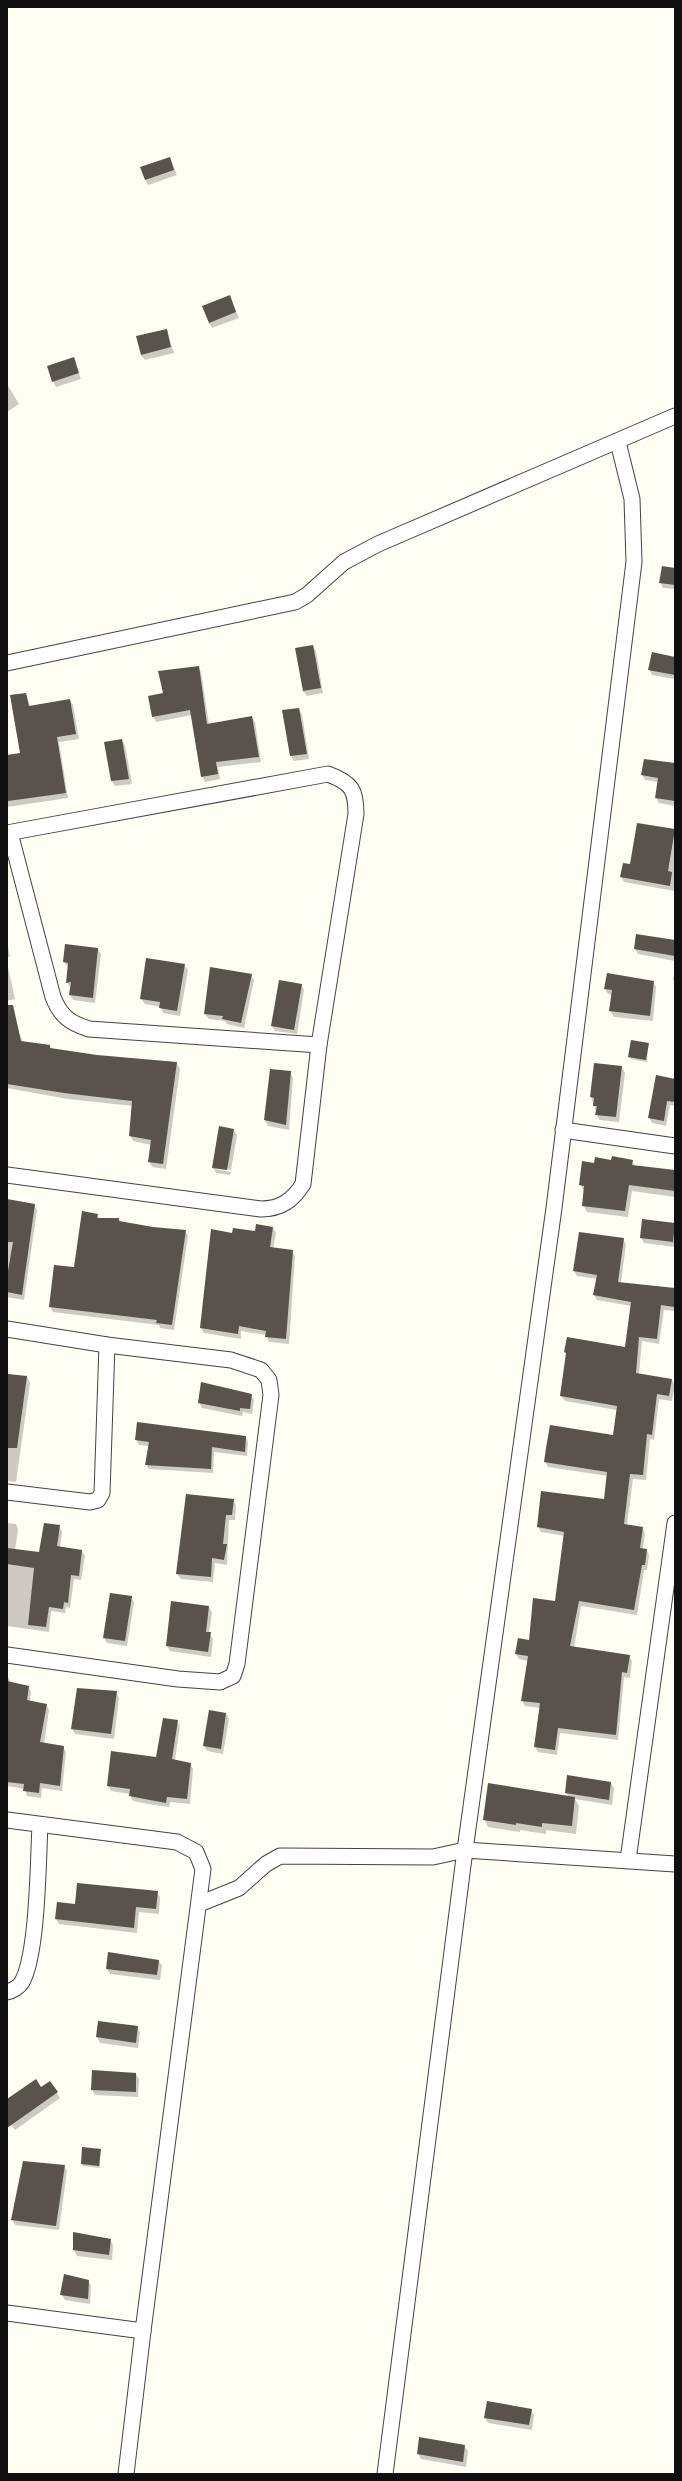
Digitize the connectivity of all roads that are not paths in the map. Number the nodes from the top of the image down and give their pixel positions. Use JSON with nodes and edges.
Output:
{"nodes":[{"id":1,"x":675,"y":416,"type":"edge"},
{"id":2,"x":618,"y":442,"type":"junction"},
{"id":3,"x":7,"y":663,"type":"edge"},
{"id":4,"x":9,"y":833,"type":"edge"},
{"id":5,"x":319,"y":1045,"type":"junction"},
{"id":6,"x":563,"y":1130,"type":"junction"},
{"id":7,"x":675,"y":1146,"type":"edge"},
{"id":8,"x":7,"y":1175,"type":"edge"},
{"id":9,"x":7,"y":1329,"type":"edge"},
{"id":10,"x":107,"y":1345,"type":"junction"},
{"id":11,"x":7,"y":1492,"type":"edge"},
{"id":12,"x":675,"y":1523,"type":"edge"},
{"id":13,"x":7,"y":1655,"type":"edge"},
{"id":14,"x":7,"y":1820,"type":"edge"},
{"id":15,"x":40,"y":1825,"type":"junction"},
{"id":16,"x":465,"y":1850,"type":"junction"},
{"id":17,"x":628,"y":1860,"type":"junction"},
{"id":18,"x":675,"y":1864,"type":"edge"},
{"id":19,"x":199,"y":1904,"type":"junction"},
{"id":20,"x":7,"y":1992,"type":"edge"},
{"id":21,"x":7,"y":2313,"type":"edge"},
{"id":22,"x":143,"y":2331,"type":"junction"},
{"id":23,"x":126,"y":2474,"type":"edge"},
{"id":24,"x":385,"y":2474,"type":"edge"}],
"edges":[{"from":1,"to":2,"type":"street"},
{"from":2,"to":3,"type":"street"},
{"from":2,"to":6,"type":"street"},
{"from":4,"to":5,"type":"street"},
{"from":4,"to":5,"type":"street"},
{"from":5,"to":8,"type":"street"},
{"from":6,"to":7,"type":"street"},
{"from":6,"to":16,"type":"street"},
{"from":9,"to":10,"type":"street"},
{"from":10,"to":11,"type":"street"},
{"from":10,"to":13,"type":"street"},
{"from":12,"to":17,"type":"street"},
{"from":14,"to":15,"type":"street"},
{"from":15,"to":19,"type":"street"},
{"from":15,"to":20,"type":"street"},
{"from":16,"to":17,"type":"street"},
{"from":16,"to":19,"type":"street"},
{"from":16,"to":24,"type":"street"},
{"from":17,"to":18,"type":"street"},
{"from":19,"to":22,"type":"street"},
{"from":21,"to":22,"type":"street"},
{"from":22,"to":23,"type":"street"}]}
